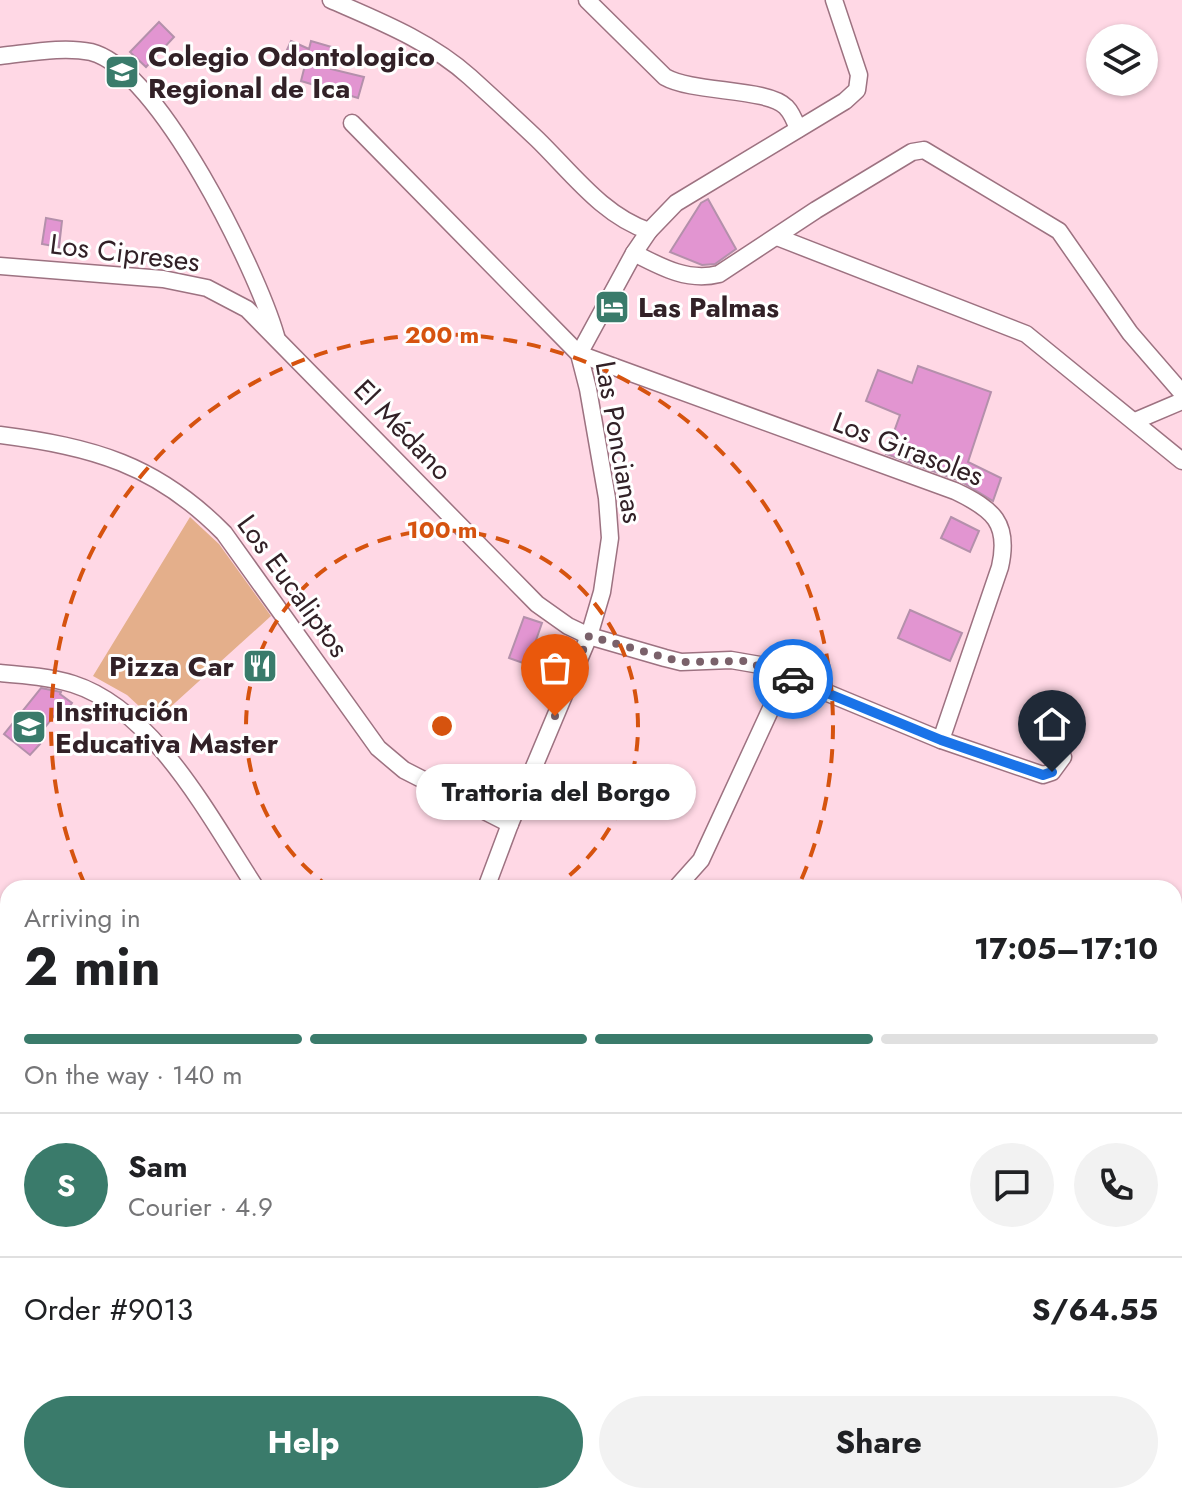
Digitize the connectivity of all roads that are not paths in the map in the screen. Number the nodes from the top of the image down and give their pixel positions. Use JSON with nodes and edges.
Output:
{"nodes":[{"id":1,"x":331,"y":0,"type":"edge"},
{"id":2,"x":587,"y":0,"type":"edge"},
{"id":3,"x":834,"y":0,"type":"edge"},
{"id":4,"x":0,"y":56,"type":"edge"},
{"id":5,"x":352,"y":123,"type":"dead end"},
{"id":6,"x":798,"y":129,"type":"junction"},
{"id":7,"x":649,"y":231,"type":"junction"},
{"id":8,"x":777,"y":237,"type":"junction"},
{"id":9,"x":634,"y":253,"type":"junction"},
{"id":10,"x":0,"y":266,"type":"edge"},
{"id":11,"x":276,"y":338,"type":"junction"},
{"id":12,"x":579,"y":354,"type":"junction"},
{"id":13,"x":1182,"y":393,"type":"edge"},
{"id":14,"x":1182,"y":401,"type":"edge"},
{"id":15,"x":1135,"y":421,"type":"junction"},
{"id":16,"x":0,"y":435,"type":"edge"},
{"id":17,"x":1182,"y":461,"type":"edge"},
{"id":18,"x":589,"y":636,"type":"junction"},
{"id":19,"x":0,"y":673,"type":"edge"},
{"id":20,"x":786,"y":676,"type":"junction"},
{"id":21,"x":941,"y":740,"type":"junction"},
{"id":22,"x":1063,"y":757,"type":"dead end"},
{"id":23,"x":510,"y":824,"type":"junction"},
{"id":24,"x":251,"y":880,"type":"edge"},
{"id":25,"x":489,"y":880,"type":"edge"},
{"id":26,"x":683,"y":880,"type":"edge"}],
"edges":[{"from":1,"to":7,"type":"street"},
{"from":2,"to":6,"type":"street"},
{"from":3,"to":6,"type":"street"},
{"from":4,"to":11,"type":"street","name":"El Médano"},
{"from":5,"to":12,"type":"street","name":"Las Poncianas"},
{"from":6,"to":7,"type":"street"},
{"from":7,"to":9,"type":"street"},
{"from":8,"to":9,"type":"street"},
{"from":8,"to":13,"type":"street"},
{"from":8,"to":15,"type":"street"},
{"from":9,"to":12,"type":"street"},
{"from":10,"to":11,"type":"street","name":"Los Cipreses"},
{"from":11,"to":18,"type":"street","name":"El Médano"},
{"from":12,"to":18,"type":"street","name":"Las Poncianas"},
{"from":12,"to":21,"type":"street","name":"Los Girasoles"},
{"from":14,"to":15,"type":"street"},
{"from":15,"to":17,"type":"street"},
{"from":16,"to":23,"type":"street","name":"Los Eucaliptos"},
{"from":18,"to":20,"type":"street","name":"El Médano"},
{"from":18,"to":23,"type":"street","name":"Las Poncianas"},
{"from":19,"to":24,"type":"street"},
{"from":20,"to":21,"type":"street","name":"El Médano"},
{"from":20,"to":26,"type":"street"},
{"from":21,"to":22,"type":"street","name":"El Médano"},
{"from":23,"to":25,"type":"street","name":"Las Poncianas"}]}
